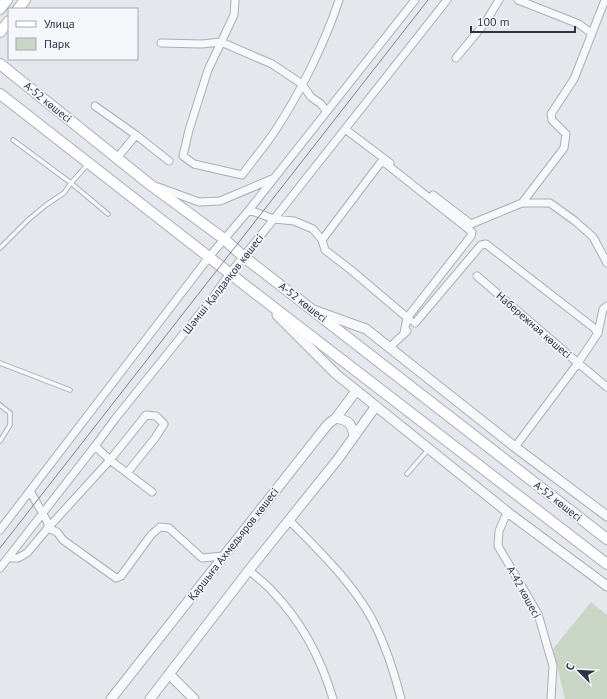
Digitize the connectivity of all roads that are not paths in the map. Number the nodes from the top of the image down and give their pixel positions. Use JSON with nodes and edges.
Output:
{"nodes":[{"id":1,"x":7,"y":0,"type":"edge"},
{"id":2,"x":25,"y":0,"type":"edge"},
{"id":3,"x":235,"y":0,"type":"edge"},
{"id":4,"x":339,"y":0,"type":"edge"},
{"id":5,"x":414,"y":0,"type":"edge"},
{"id":6,"x":447,"y":0,"type":"edge"},
{"id":7,"x":499,"y":0,"type":"edge"},
{"id":8,"x":518,"y":0,"type":"edge"},
{"id":9,"x":605,"y":0,"type":"edge"},
{"id":10,"x":19,"y":8,"type":"edge"},
{"id":11,"x":0,"y":9,"type":"edge"},
{"id":12,"x":8,"y":22,"type":"edge"},
{"id":13,"x":0,"y":32,"type":"edge"},
{"id":14,"x":591,"y":33,"type":"junction"},
{"id":15,"x":221,"y":42,"type":"junction"},
{"id":16,"x":161,"y":43,"type":"dead end"},
{"id":17,"x":456,"y":58,"type":"dead end"},
{"id":18,"x":0,"y":64,"type":"edge"},
{"id":19,"x":302,"y":84,"type":"junction"},
{"id":20,"x":0,"y":94,"type":"edge"},
{"id":21,"x":95,"y":106,"type":"dead end"},
{"id":22,"x":326,"y":111,"type":"junction"},
{"id":23,"x":345,"y":129,"type":"junction"},
{"id":24,"x":136,"y":135,"type":"junction"},
{"id":25,"x":13,"y":140,"type":"dead end"},
{"id":26,"x":117,"y":158,"type":"junction"},
{"id":27,"x":169,"y":161,"type":"dead end"},
{"id":28,"x":88,"y":163,"type":"junction"},
{"id":29,"x":274,"y":178,"type":"junction"},
{"id":30,"x":71,"y":183,"type":"junction"},
{"id":31,"x":148,"y":183,"type":"junction"},
{"id":32,"x":522,"y":203,"type":"junction"},
{"id":33,"x":249,"y":210,"type":"junction"},
{"id":34,"x":108,"y":214,"type":"dead end"},
{"id":35,"x":274,"y":219,"type":"junction"},
{"id":36,"x":224,"y":239,"type":"junction"},
{"id":37,"x":322,"y":240,"type":"junction"},
{"id":38,"x":0,"y":248,"type":"edge"},
{"id":39,"x":209,"y":256,"type":"junction"},
{"id":40,"x":244,"y":257,"type":"junction"},
{"id":41,"x":607,"y":262,"type":"edge"},
{"id":42,"x":230,"y":273,"type":"junction"},
{"id":43,"x":477,"y":276,"type":"dead end"},
{"id":44,"x":255,"y":293,"type":"junction"},
{"id":45,"x":607,"y":306,"type":"edge"},
{"id":46,"x":313,"y":310,"type":"junction"},
{"id":47,"x":407,"y":318,"type":"junction"},
{"id":48,"x":415,"y":323,"type":"junction"},
{"id":49,"x":404,"y":333,"type":"junction"},
{"id":50,"x":598,"y":333,"type":"junction"},
{"id":51,"x":390,"y":347,"type":"junction"},
{"id":52,"x":0,"y":362,"type":"edge"},
{"id":53,"x":578,"y":363,"type":"junction"},
{"id":54,"x":607,"y":387,"type":"edge"},
{"id":55,"x":70,"y":390,"type":"dead end"},
{"id":56,"x":356,"y":391,"type":"junction"},
{"id":57,"x":0,"y":405,"type":"edge"},
{"id":58,"x":376,"y":406,"type":"junction"},
{"id":59,"x":336,"y":418,"type":"junction"},
{"id":60,"x":354,"y":436,"type":"junction"},
{"id":61,"x":0,"y":440,"type":"edge"},
{"id":62,"x":96,"y":446,"type":"junction"},
{"id":63,"x":515,"y":447,"type":"junction"},
{"id":64,"x":429,"y":449,"type":"junction"},
{"id":65,"x":110,"y":460,"type":"junction"},
{"id":66,"x":127,"y":472,"type":"junction"},
{"id":67,"x":407,"y":474,"type":"dead end"},
{"id":68,"x":30,"y":492,"type":"junction"},
{"id":69,"x":152,"y":492,"type":"dead end"},
{"id":70,"x":43,"y":513,"type":"junction"},
{"id":71,"x":510,"y":514,"type":"junction"},
{"id":72,"x":607,"y":516,"type":"edge"},
{"id":73,"x":289,"y":520,"type":"junction"},
{"id":74,"x":48,"y":528,"type":"junction"},
{"id":75,"x":0,"y":530,"type":"edge"},
{"id":76,"x":607,"y":539,"type":"edge"},
{"id":77,"x":223,"y":556,"type":"junction"},
{"id":78,"x":8,"y":558,"type":"junction"},
{"id":79,"x":607,"y":564,"type":"edge"},
{"id":80,"x":0,"y":568,"type":"edge"},
{"id":81,"x":249,"y":570,"type":"junction"},
{"id":82,"x":607,"y":586,"type":"edge"},
{"id":83,"x":169,"y":674,"type":"junction"},
{"id":84,"x":111,"y":699,"type":"edge"},
{"id":85,"x":150,"y":699,"type":"edge"},
{"id":86,"x":194,"y":699,"type":"edge"},
{"id":87,"x":333,"y":699,"type":"edge"},
{"id":88,"x":401,"y":699,"type":"edge"},
{"id":89,"x":551,"y":699,"type":"edge"}],
"edges":[{"from":1,"to":11,"type":"main road"},
{"from":2,"to":10,"type":"main road"},
{"from":3,"to":15,"type":"street"},
{"from":4,"to":19,"type":"street"},
{"from":5,"to":22,"type":"street"},
{"from":6,"to":23,"type":"street","name":"Шәмші Қалдаяқов көшесі"},
{"from":7,"to":17,"type":"street"},
{"from":8,"to":14,"type":"street"},
{"from":9,"to":14,"type":"street"},
{"from":12,"to":13,"type":"main road"},
{"from":14,"to":32,"type":"street"},
{"from":15,"to":16,"type":"street"},
{"from":15,"to":19,"type":"street"},
{"from":15,"to":19,"type":"street"},
{"from":18,"to":26,"type":"main road","name":"А-52 көшесі"},
{"from":19,"to":22,"type":"street"},
{"from":20,"to":28,"type":"main road","name":"А-52 көшесі"},
{"from":21,"to":24,"type":"street"},
{"from":22,"to":29,"type":"street"},
{"from":23,"to":32,"type":"street"},
{"from":23,"to":35,"type":"street","name":"Шәмші Қалдаяқов көшесі"},
{"from":24,"to":26,"type":"street"},
{"from":24,"to":27,"type":"street"},
{"from":25,"to":30,"type":"lane"},
{"from":26,"to":31,"type":"main road","name":"А-52 көшесі"},
{"from":28,"to":30,"type":"lane"},
{"from":28,"to":39,"type":"main road","name":"А-52 көшесі"},
{"from":29,"to":31,"type":"street"},
{"from":29,"to":33,"type":"street"},
{"from":30,"to":34,"type":"lane"},
{"from":30,"to":38,"type":"lane"},
{"from":31,"to":36,"type":"main road","name":"А-52 көшесі"},
{"from":32,"to":41,"type":"street"},
{"from":33,"to":35,"type":"street"},
{"from":33,"to":36,"type":"street"},
{"from":35,"to":37,"type":"street"},
{"from":35,"to":40,"type":"street","name":"Шәмші Қалдаяқов көшесі"},
{"from":36,"to":39,"type":"street"},
{"from":36,"to":40,"type":"main road","name":"А-52 көшесі"},
{"from":37,"to":47,"type":"street"},
{"from":37,"to":47,"type":"street"},
{"from":39,"to":42,"type":"main road","name":"А-52 көшесі"},
{"from":39,"to":68,"type":"street"},
{"from":40,"to":42,"type":"street","name":"Шәмші Қалдаяқов көшесі"},
{"from":40,"to":46,"type":"main road","name":"А-52 көшесі"},
{"from":42,"to":44,"type":"main road","name":"А-52 көшесі"},
{"from":42,"to":62,"type":"street","name":"Шәмші Қалдаяқов көшесі"},
{"from":43,"to":53,"type":"street","name":"Набережная көшесі"},
{"from":44,"to":56,"type":"street"},
{"from":44,"to":79,"type":"main road","name":"А-52 көшесі"},
{"from":45,"to":50,"type":"street","name":"Набережная көшесі"},
{"from":46,"to":51,"type":"street"},
{"from":46,"to":76,"type":"main road","name":"А-52 көшесі"},
{"from":47,"to":48,"type":"street"},
{"from":47,"to":49,"type":"street"},
{"from":48,"to":49,"type":"street"},
{"from":48,"to":50,"type":"street"},
{"from":49,"to":51,"type":"street"},
{"from":50,"to":53,"type":"street","name":"Набережная көшесі"},
{"from":51,"to":63,"type":"street"},
{"from":52,"to":55,"type":"lane"},
{"from":53,"to":54,"type":"street"},
{"from":53,"to":63,"type":"street"},
{"from":56,"to":58,"type":"street"},
{"from":56,"to":59,"type":"street","name":"Қаршыға Ахмедьяров көшесі"},
{"from":57,"to":61,"type":"lane"},
{"from":58,"to":60,"type":"street"},
{"from":58,"to":64,"type":"street"},
{"from":59,"to":60,"type":"street"},
{"from":59,"to":77,"type":"street","name":"Қаршыға Ахмедьяров көшесі"},
{"from":60,"to":73,"type":"street"},
{"from":62,"to":65,"type":"street"},
{"from":62,"to":70,"type":"street","name":"Шәмші Қалдаяқов көшесі"},
{"from":63,"to":72,"type":"street"},
{"from":64,"to":67,"type":"lane"},
{"from":64,"to":71,"type":"street"},
{"from":65,"to":66,"type":"street"},
{"from":65,"to":66,"type":"street"},
{"from":65,"to":74,"type":"street"},
{"from":66,"to":69,"type":"street"},
{"from":68,"to":70,"type":"street"},
{"from":68,"to":75,"type":"street"},
{"from":70,"to":74,"type":"street"},
{"from":70,"to":78,"type":"street","name":"Шәмші Қалдаяқов көшесі"},
{"from":71,"to":82,"type":"street"},
{"from":71,"to":89,"type":"street","name":"А-42 көшесі"},
{"from":73,"to":81,"type":"street"},
{"from":73,"to":88,"type":"street"},
{"from":74,"to":77,"type":"street"},
{"from":74,"to":78,"type":"street"},
{"from":77,"to":84,"type":"street","name":"Қаршыға Ахмедьяров көшесі"},
{"from":78,"to":80,"type":"street","name":"Шәмші Қалдаяқов көшесі"},
{"from":81,"to":83,"type":"street"},
{"from":81,"to":87,"type":"street"},
{"from":83,"to":85,"type":"street"},
{"from":83,"to":86,"type":"street"}]}
